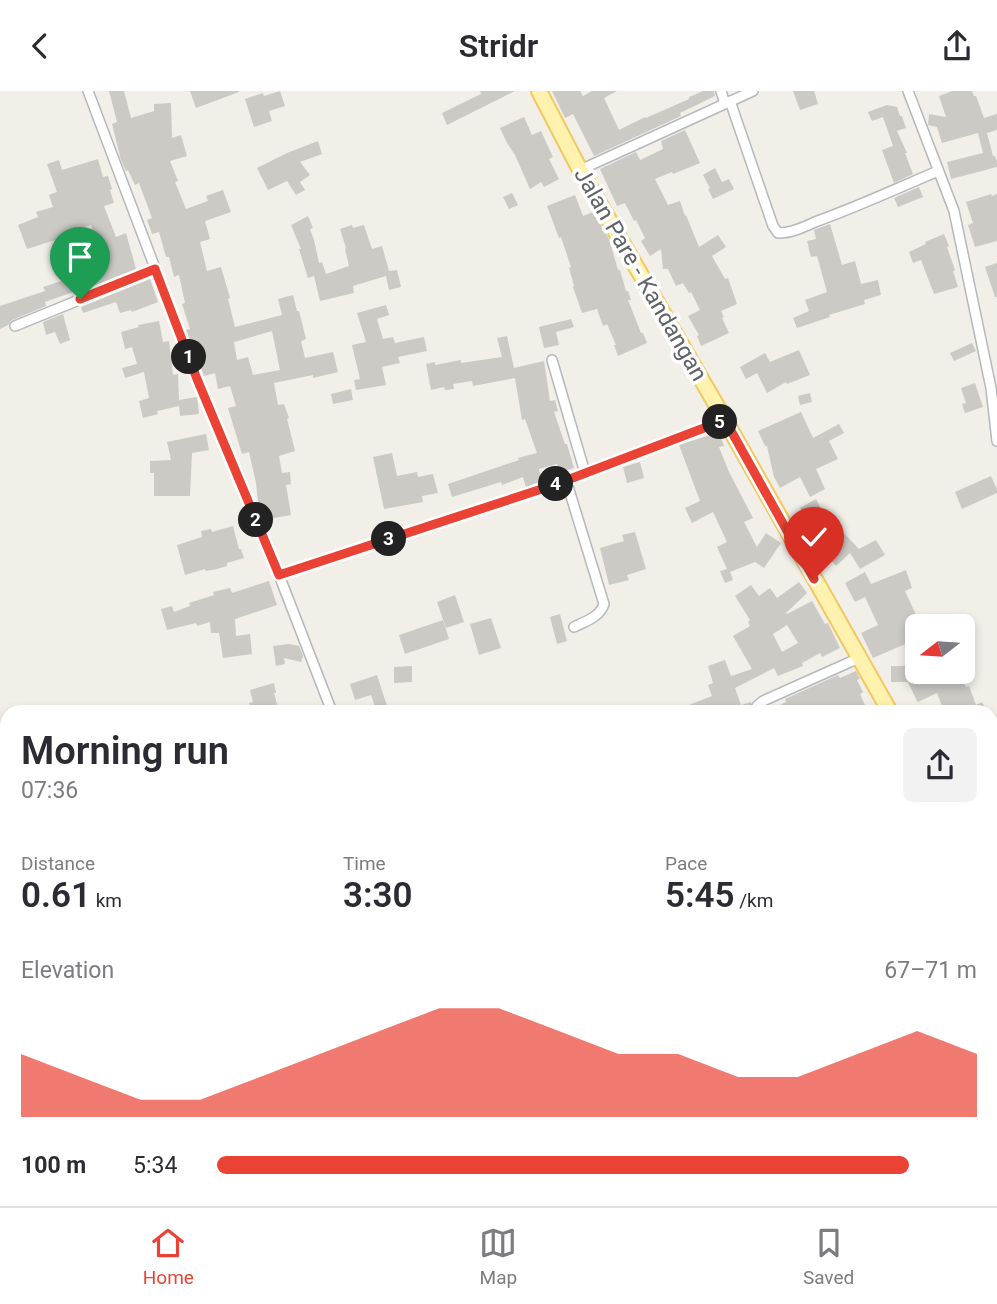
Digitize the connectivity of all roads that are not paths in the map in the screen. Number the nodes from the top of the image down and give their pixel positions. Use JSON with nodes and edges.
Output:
{"nodes":[{"id":1,"x":88,"y":91,"type":"edge"},
{"id":2,"x":539,"y":91,"type":"edge"},
{"id":3,"x":721,"y":91,"type":"edge"},
{"id":4,"x":753,"y":91,"type":"edge"},
{"id":5,"x":908,"y":91,"type":"edge"},
{"id":6,"x":728,"y":102,"type":"junction"},
{"id":7,"x":580,"y":170,"type":"junction"},
{"id":8,"x":938,"y":171,"type":"junction"},
{"id":9,"x":155,"y":269,"type":"junction"},
{"id":10,"x":15,"y":326,"type":"dead end"},
{"id":11,"x":552,"y":360,"type":"dead end"},
{"id":12,"x":725,"y":420,"type":"junction"},
{"id":13,"x":997,"y":440,"type":"edge"},
{"id":14,"x":585,"y":473,"type":"junction"},
{"id":15,"x":566,"y":480,"type":"junction"},
{"id":16,"x":279,"y":575,"type":"junction"},
{"id":17,"x":573,"y":627,"type":"dead end"},
{"id":18,"x":859,"y":659,"type":"junction"},
{"id":19,"x":329,"y":705,"type":"edge"},
{"id":20,"x":758,"y":705,"type":"edge"},
{"id":21,"x":886,"y":705,"type":"edge"}],
"edges":[{"from":1,"to":9,"type":"street"},
{"from":2,"to":7,"type":"main road","name":"Jalan Pare - Kandangan"},
{"from":3,"to":6,"type":"street"},
{"from":4,"to":6,"type":"street"},
{"from":5,"to":8,"type":"street"},
{"from":6,"to":7,"type":"street"},
{"from":6,"to":8,"type":"street"},
{"from":7,"to":12,"type":"main road","name":"Jalan Pare - Kandangan"},
{"from":8,"to":13,"type":"street"},
{"from":9,"to":10,"type":"street"},
{"from":9,"to":16,"type":"street"},
{"from":11,"to":14,"type":"street"},
{"from":12,"to":14,"type":"street"},
{"from":12,"to":18,"type":"main road","name":"Jalan Pare - Kandangan"},
{"from":14,"to":15,"type":"street"},
{"from":15,"to":16,"type":"street"},
{"from":15,"to":17,"type":"street"},
{"from":16,"to":19,"type":"street"},
{"from":18,"to":20,"type":"street"},
{"from":18,"to":21,"type":"main road","name":"Jalan Pare - Kandangan"}]}
